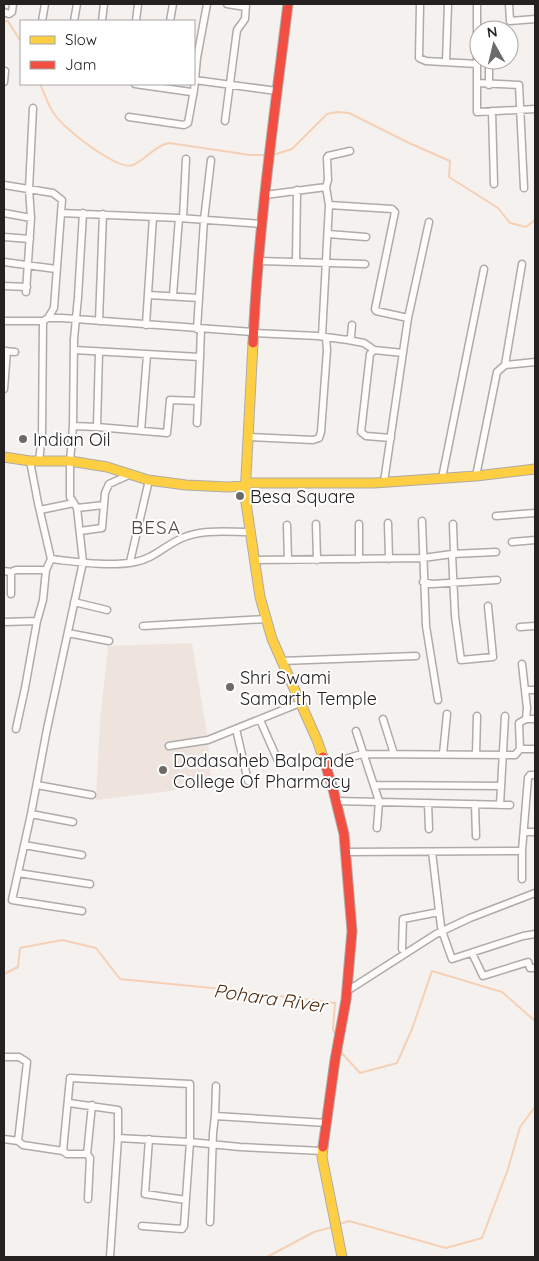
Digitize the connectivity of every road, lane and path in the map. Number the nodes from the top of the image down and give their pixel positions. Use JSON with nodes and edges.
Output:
{"nodes":[{"id":1,"x":13,"y":4,"type":"edge"},
{"id":2,"x":45,"y":4,"type":"edge"},
{"id":3,"x":77,"y":4,"type":"edge"},
{"id":4,"x":104,"y":4,"type":"edge"},
{"id":5,"x":138,"y":4,"type":"edge"},
{"id":6,"x":173,"y":4,"type":"edge"},
{"id":7,"x":207,"y":4,"type":"edge"},
{"id":8,"x":227,"y":4,"type":"edge"},
{"id":9,"x":288,"y":4,"type":"edge"},
{"id":10,"x":420,"y":4,"type":"edge"},
{"id":11,"x":448,"y":4,"type":"edge"},
{"id":12,"x":477,"y":4,"type":"edge"},
{"id":13,"x":509,"y":4,"type":"edge"},
{"id":14,"x":246,"y":5,"type":"edge"},
{"id":15,"x":4,"y":12,"type":"edge"},
{"id":16,"x":535,"y":19,"type":"edge"},
{"id":17,"x":42,"y":20,"type":"edge"},
{"id":18,"x":74,"y":20,"type":"edge"},
{"id":19,"x":102,"y":20,"type":"edge"},
{"id":20,"x":136,"y":20,"type":"edge"},
{"id":21,"x":170,"y":20,"type":"edge"},
{"id":22,"x":477,"y":20,"type":"edge"},
{"id":23,"x":196,"y":58,"type":"edge"},
{"id":24,"x":446,"y":62,"type":"junction"},
{"id":25,"x":469,"y":63,"type":"edge"},
{"id":26,"x":477,"y":70,"type":"edge"},
{"id":27,"x":490,"y":70,"type":"edge"},
{"id":28,"x":6,"y":71,"type":"dead end"},
{"id":29,"x":195,"y":80,"type":"joint"},
{"id":30,"x":4,"y":82,"type":"edge"},
{"id":31,"x":477,"y":83,"type":"junction"},
{"id":32,"x":142,"y":85,"type":"edge"},
{"id":33,"x":194,"y":85,"type":"edge"},
{"id":34,"x":229,"y":85,"type":"junction"},
{"id":35,"x":489,"y":85,"type":"junction"},
{"id":36,"x":194,"y":90,"type":"junction"},
{"id":37,"x":276,"y":91,"type":"junction"},
{"id":38,"x":33,"y":108,"type":"dead end"},
{"id":39,"x":521,"y":109,"type":"junction"},
{"id":40,"x":535,"y":109,"type":"edge"},
{"id":41,"x":492,"y":111,"type":"junction"},
{"id":42,"x":129,"y":117,"type":"dead end"},
{"id":43,"x":225,"y":121,"type":"dead end"},
{"id":44,"x":350,"y":151,"type":"dead end"},
{"id":45,"x":186,"y":158,"type":"dead end"},
{"id":46,"x":211,"y":160,"type":"dead end"},
{"id":47,"x":494,"y":184,"type":"dead end"},
{"id":48,"x":4,"y":185,"type":"edge"},
{"id":49,"x":326,"y":187,"type":"junction"},
{"id":50,"x":524,"y":188,"type":"dead end"},
{"id":51,"x":29,"y":190,"type":"junction"},
{"id":52,"x":297,"y":190,"type":"junction"},
{"id":53,"x":265,"y":195,"type":"junction"},
{"id":54,"x":329,"y":205,"type":"junction"},
{"id":55,"x":4,"y":213,"type":"edge"},
{"id":56,"x":61,"y":213,"type":"junction"},
{"id":57,"x":83,"y":213,"type":"junction"},
{"id":58,"x":104,"y":214,"type":"junction"},
{"id":59,"x":154,"y":217,"type":"junction"},
{"id":60,"x":32,"y":218,"type":"junction"},
{"id":61,"x":181,"y":218,"type":"junction"},
{"id":62,"x":204,"y":220,"type":"junction"},
{"id":63,"x":429,"y":222,"type":"dead end"},
{"id":64,"x":262,"y":224,"type":"junction"},
{"id":65,"x":328,"y":234,"type":"junction"},
{"id":66,"x":4,"y":237,"type":"edge"},
{"id":67,"x":366,"y":237,"type":"dead end"},
{"id":68,"x":30,"y":239,"type":"junction"},
{"id":69,"x":258,"y":261,"type":"junction"},
{"id":70,"x":4,"y":262,"type":"edge"},
{"id":71,"x":296,"y":262,"type":"junction"},
{"id":72,"x":325,"y":263,"type":"junction"},
{"id":73,"x":365,"y":264,"type":"dead end"},
{"id":74,"x":522,"y":264,"type":"dead end"},
{"id":75,"x":29,"y":266,"type":"junction"},
{"id":76,"x":56,"y":269,"type":"junction"},
{"id":77,"x":484,"y":269,"type":"dead end"},
{"id":78,"x":4,"y":286,"type":"edge"},
{"id":79,"x":150,"y":295,"type":"junction"},
{"id":80,"x":174,"y":296,"type":"junction"},
{"id":81,"x":199,"y":298,"type":"junction"},
{"id":82,"x":408,"y":318,"type":"junction"},
{"id":83,"x":76,"y":319,"type":"junction"},
{"id":84,"x":46,"y":320,"type":"junction"},
{"id":85,"x":4,"y":321,"type":"edge"},
{"id":86,"x":98,"y":321,"type":"junction"},
{"id":87,"x":146,"y":325,"type":"junction"},
{"id":88,"x":352,"y":325,"type":"dead end"},
{"id":89,"x":199,"y":329,"type":"junction"},
{"id":90,"x":253,"y":333,"type":"junction"},
{"id":91,"x":324,"y":337,"type":"junction"},
{"id":92,"x":348,"y":340,"type":"junction"},
{"id":93,"x":74,"y":350,"type":"junction"},
{"id":94,"x":374,"y":350,"type":"junction"},
{"id":95,"x":5,"y":351,"type":"edge"},
{"id":96,"x":15,"y":352,"type":"dead end"},
{"id":97,"x":99,"y":352,"type":"junction"},
{"id":98,"x":403,"y":353,"type":"junction"},
{"id":99,"x":146,"y":355,"type":"junction"},
{"id":100,"x":200,"y":357,"type":"junction"},
{"id":101,"x":535,"y":362,"type":"edge"},
{"id":102,"x":505,"y":365,"type":"junction"},
{"id":103,"x":4,"y":389,"type":"edge"},
{"id":104,"x":198,"y":401,"type":"junction"},
{"id":105,"x":197,"y":423,"type":"dead end"},
{"id":106,"x":73,"y":426,"type":"junction"},
{"id":107,"x":97,"y":428,"type":"junction"},
{"id":108,"x":141,"y":432,"type":"junction"},
{"id":109,"x":248,"y":437,"type":"junction"},
{"id":110,"x":391,"y":438,"type":"junction"},
{"id":111,"x":4,"y":457,"type":"edge"},
{"id":112,"x":35,"y":461,"type":"junction"},
{"id":113,"x":70,"y":461,"type":"junction"},
{"id":114,"x":535,"y":469,"type":"edge"},
{"id":115,"x":129,"y":475,"type":"junction"},
{"id":116,"x":476,"y":476,"type":"junction"},
{"id":117,"x":442,"y":478,"type":"junction"},
{"id":118,"x":150,"y":480,"type":"junction"},
{"id":119,"x":384,"y":482,"type":"junction"},
{"id":120,"x":245,"y":485,"type":"junction"},
{"id":121,"x":104,"y":504,"type":"junction"},
{"id":122,"x":75,"y":505,"type":"junction"},
{"id":123,"x":40,"y":510,"type":"junction"},
{"id":124,"x":535,"y":512,"type":"edge"},
{"id":125,"x":496,"y":516,"type":"dead end"},
{"id":126,"x":422,"y":521,"type":"dead end"},
{"id":127,"x":388,"y":523,"type":"dead end"},
{"id":128,"x":316,"y":524,"type":"dead end"},
{"id":129,"x":359,"y":524,"type":"dead end"},
{"id":130,"x":453,"y":524,"type":"dead end"},
{"id":131,"x":287,"y":525,"type":"dead end"},
{"id":132,"x":80,"y":531,"type":"junction"},
{"id":133,"x":250,"y":532,"type":"junction"},
{"id":134,"x":535,"y":540,"type":"edge"},
{"id":135,"x":512,"y":542,"type":"dead end"},
{"id":136,"x":496,"y":552,"type":"dead end"},
{"id":137,"x":453,"y":554,"type":"junction"},
{"id":138,"x":422,"y":558,"type":"junction"},
{"id":139,"x":51,"y":559,"type":"junction"},
{"id":140,"x":359,"y":559,"type":"junction"},
{"id":141,"x":390,"y":559,"type":"junction"},
{"id":142,"x":254,"y":560,"type":"junction"},
{"id":143,"x":288,"y":560,"type":"junction"},
{"id":144,"x":317,"y":560,"type":"junction"},
{"id":145,"x":83,"y":562,"type":"junction"},
{"id":146,"x":130,"y":562,"type":"junction"},
{"id":147,"x":46,"y":570,"type":"junction"},
{"id":148,"x":7,"y":572,"type":"edge"},
{"id":149,"x":497,"y":580,"type":"dead end"},
{"id":150,"x":423,"y":582,"type":"junction"},
{"id":151,"x":453,"y":583,"type":"junction"},
{"id":152,"x":11,"y":594,"type":"dead end"},
{"id":153,"x":74,"y":602,"type":"junction"},
{"id":154,"x":488,"y":606,"type":"dead end"},
{"id":155,"x":107,"y":610,"type":"dead end"},
{"id":156,"x":266,"y":619,"type":"junction"},
{"id":157,"x":37,"y":621,"type":"junction"},
{"id":158,"x":4,"y":622,"type":"edge"},
{"id":159,"x":142,"y":626,"type":"dead end"},
{"id":160,"x":535,"y":626,"type":"edge"},
{"id":161,"x":520,"y":627,"type":"dead end"},
{"id":162,"x":68,"y":633,"type":"junction"},
{"id":163,"x":109,"y":641,"type":"dead end"},
{"id":164,"x":416,"y":656,"type":"dead end"},
{"id":165,"x":281,"y":661,"type":"junction"},
{"id":166,"x":522,"y":664,"type":"dead end"},
{"id":167,"x":526,"y":690,"type":"junction"},
{"id":168,"x":535,"y":690,"type":"edge"},
{"id":169,"x":438,"y":700,"type":"dead end"},
{"id":170,"x":300,"y":703,"type":"junction"},
{"id":171,"x":447,"y":714,"type":"dead end"},
{"id":172,"x":477,"y":716,"type":"dead end"},
{"id":173,"x":505,"y":716,"type":"dead end"},
{"id":174,"x":383,"y":719,"type":"dead end"},
{"id":175,"x":526,"y":719,"type":"junction"},
{"id":176,"x":535,"y":719,"type":"edge"},
{"id":177,"x":260,"y":720,"type":"junction"},
{"id":178,"x":16,"y":729,"type":"dead end"},
{"id":179,"x":236,"y":730,"type":"junction"},
{"id":180,"x":356,"y":731,"type":"dead end"},
{"id":181,"x":169,"y":746,"type":"dead end"},
{"id":182,"x":520,"y":749,"type":"junction"},
{"id":183,"x":535,"y":749,"type":"edge"},
{"id":184,"x":363,"y":754,"type":"junction"},
{"id":185,"x":394,"y":754,"type":"junction"},
{"id":186,"x":443,"y":754,"type":"junction"},
{"id":187,"x":476,"y":755,"type":"junction"},
{"id":188,"x":503,"y":755,"type":"junction"},
{"id":189,"x":279,"y":763,"type":"dead end"},
{"id":190,"x":325,"y":765,"type":"junction"},
{"id":191,"x":535,"y":774,"type":"edge"},
{"id":192,"x":248,"y":781,"type":"dead end"},
{"id":193,"x":37,"y":784,"type":"junction"},
{"id":194,"x":374,"y":785,"type":"junction"},
{"id":195,"x":501,"y":786,"type":"junction"},
{"id":196,"x":92,"y":796,"type":"dead end"},
{"id":197,"x":336,"y":801,"type":"junction"},
{"id":198,"x":379,"y":801,"type":"junction"},
{"id":199,"x":428,"y":803,"type":"junction"},
{"id":200,"x":475,"y":804,"type":"junction"},
{"id":201,"x":500,"y":805,"type":"junction"},
{"id":202,"x":510,"y":805,"type":"dead end"},
{"id":203,"x":31,"y":814,"type":"junction"},
{"id":204,"x":73,"y":822,"type":"dead end"},
{"id":205,"x":378,"y":828,"type":"dead end"},
{"id":206,"x":428,"y":830,"type":"dead end"},
{"id":207,"x":525,"y":832,"type":"junction"},
{"id":208,"x":535,"y":832,"type":"edge"},
{"id":209,"x":476,"y":836,"type":"dead end"},
{"id":210,"x":24,"y":845,"type":"junction"},
{"id":211,"x":522,"y":851,"type":"junction"},
{"id":212,"x":346,"y":852,"type":"junction"},
{"id":213,"x":432,"y":852,"type":"junction"},
{"id":214,"x":82,"y":854,"type":"dead end"},
{"id":215,"x":18,"y":873,"type":"junction"},
{"id":216,"x":522,"y":879,"type":"dead end"},
{"id":217,"x":90,"y":884,"type":"dead end"},
{"id":218,"x":535,"y":894,"type":"edge"},
{"id":219,"x":82,"y":912,"type":"dead end"},
{"id":220,"x":439,"y":912,"type":"junction"},
{"id":221,"x":441,"y":929,"type":"junction"},
{"id":222,"x":535,"y":934,"type":"edge"},
{"id":223,"x":402,"y":950,"type":"dead end"},
{"id":224,"x":472,"y":953,"type":"junction"},
{"id":225,"x":535,"y":968,"type":"edge"},
{"id":226,"x":346,"y":995,"type":"junction"},
{"id":227,"x":4,"y":1056,"type":"edge"},
{"id":228,"x":216,"y":1086,"type":"dead end"},
{"id":229,"x":69,"y":1103,"type":"junction"},
{"id":230,"x":92,"y":1105,"type":"junction"},
{"id":231,"x":215,"y":1116,"type":"junction"},
{"id":232,"x":326,"y":1123,"type":"junction"},
{"id":233,"x":118,"y":1138,"type":"junction"},
{"id":234,"x":4,"y":1139,"type":"edge"},
{"id":235,"x":149,"y":1139,"type":"junction"},
{"id":236,"x":18,"y":1141,"type":"junction"},
{"id":237,"x":190,"y":1142,"type":"junction"},
{"id":238,"x":213,"y":1144,"type":"junction"},
{"id":239,"x":63,"y":1151,"type":"junction"},
{"id":240,"x":323,"y":1151,"type":"junction"},
{"id":241,"x":88,"y":1154,"type":"junction"},
{"id":242,"x":88,"y":1199,"type":"dead end"},
{"id":243,"x":186,"y":1200,"type":"junction"},
{"id":244,"x":210,"y":1222,"type":"dead end"},
{"id":245,"x":142,"y":1226,"type":"dead end"},
{"id":246,"x":110,"y":1257,"type":"edge"},
{"id":247,"x":342,"y":1257,"type":"edge"}],
"edges":[{"from":1,"to":15,"type":"street"},
{"from":2,"to":17,"type":"street"},
{"from":3,"to":18,"type":"street"},
{"from":4,"to":19,"type":"street"},
{"from":5,"to":20,"type":"street"},
{"from":6,"to":21,"type":"street"},
{"from":7,"to":23,"type":"street"},
{"from":8,"to":14,"type":"street"},
{"from":9,"to":37,"type":"street"},
{"from":10,"to":24,"type":"street"},
{"from":11,"to":24,"type":"street"},
{"from":12,"to":22,"type":"street"},
{"from":13,"to":16,"type":"street"},
{"from":14,"to":34,"type":"street"},
{"from":23,"to":29,"type":"street"},
{"from":24,"to":25,"type":"street"},
{"from":26,"to":31,"type":"street"},
{"from":27,"to":35,"type":"street"},
{"from":28,"to":30,"type":"street"},
{"from":29,"to":34,"type":"street"},
{"from":31,"to":35,"type":"street"},
{"from":31,"to":41,"type":"street"},
{"from":32,"to":36,"type":"street"},
{"from":33,"to":36,"type":"street"},
{"from":34,"to":37,"type":"street"},
{"from":34,"to":43,"type":"street"},
{"from":35,"to":39,"type":"street"},
{"from":36,"to":42,"type":"street"},
{"from":37,"to":53,"type":"street"},
{"from":38,"to":51,"type":"street"},
{"from":39,"to":40,"type":"street"},
{"from":39,"to":41,"type":"street"},
{"from":39,"to":50,"type":"street"},
{"from":41,"to":47,"type":"street"},
{"from":44,"to":49,"type":"street"},
{"from":45,"to":61,"type":"street"},
{"from":46,"to":62,"type":"street"},
{"from":48,"to":51,"type":"street"},
{"from":49,"to":52,"type":"street"},
{"from":49,"to":54,"type":"street"},
{"from":51,"to":56,"type":"street"},
{"from":51,"to":60,"type":"street"},
{"from":52,"to":53,"type":"street"},
{"from":52,"to":71,"type":"street"},
{"from":53,"to":64,"type":"street"},
{"from":54,"to":65,"type":"street"},
{"from":54,"to":82,"type":"street"},
{"from":55,"to":60,"type":"street"},
{"from":56,"to":57,"type":"street"},
{"from":56,"to":76,"type":"street"},
{"from":57,"to":58,"type":"street"},
{"from":57,"to":83,"type":"street"},
{"from":58,"to":59,"type":"street"},
{"from":58,"to":86,"type":"street"},
{"from":59,"to":61,"type":"street"},
{"from":59,"to":79,"type":"street"},
{"from":60,"to":68,"type":"street"},
{"from":61,"to":62,"type":"street"},
{"from":61,"to":80,"type":"street"},
{"from":62,"to":64,"type":"street"},
{"from":62,"to":81,"type":"street"},
{"from":63,"to":82,"type":"street"},
{"from":64,"to":69,"type":"street"},
{"from":65,"to":67,"type":"street"},
{"from":65,"to":72,"type":"street"},
{"from":66,"to":68,"type":"street"},
{"from":68,"to":75,"type":"street"},
{"from":69,"to":71,"type":"street"},
{"from":69,"to":90,"type":"street"},
{"from":70,"to":75,"type":"street"},
{"from":71,"to":72,"type":"street"},
{"from":72,"to":73,"type":"street"},
{"from":72,"to":91,"type":"street"},
{"from":74,"to":102,"type":"street"},
{"from":75,"to":76,"type":"street"},
{"from":75,"to":78,"type":"street"},
{"from":76,"to":84,"type":"street"},
{"from":77,"to":117,"type":"street"},
{"from":79,"to":80,"type":"street"},
{"from":79,"to":87,"type":"street"},
{"from":80,"to":81,"type":"street"},
{"from":81,"to":89,"type":"street"},
{"from":82,"to":98,"type":"street"},
{"from":83,"to":84,"type":"street"},
{"from":83,"to":86,"type":"street"},
{"from":83,"to":93,"type":"street"},
{"from":84,"to":85,"type":"street"},
{"from":84,"to":112,"type":"street"},
{"from":86,"to":87,"type":"street"},
{"from":87,"to":89,"type":"street"},
{"from":88,"to":92,"type":"street"},
{"from":89,"to":90,"type":"street"},
{"from":89,"to":100,"type":"street"},
{"from":90,"to":91,"type":"street"},
{"from":90,"to":109,"type":"street"},
{"from":91,"to":92,"type":"street"},
{"from":91,"to":109,"type":"street"},
{"from":92,"to":94,"type":"street"},
{"from":93,"to":97,"type":"street"},
{"from":93,"to":106,"type":"street"},
{"from":94,"to":98,"type":"street"},
{"from":94,"to":110,"type":"street"},
{"from":95,"to":96,"type":"street"},
{"from":95,"to":103,"type":"street"},
{"from":97,"to":99,"type":"street"},
{"from":97,"to":107,"type":"street"},
{"from":98,"to":110,"type":"street"},
{"from":99,"to":100,"type":"street"},
{"from":99,"to":108,"type":"street"},
{"from":100,"to":104,"type":"street"},
{"from":101,"to":102,"type":"street"},
{"from":102,"to":116,"type":"street"},
{"from":104,"to":105,"type":"street"},
{"from":104,"to":108,"type":"street"},
{"from":106,"to":107,"type":"street"},
{"from":106,"to":113,"type":"street"},
{"from":107,"to":108,"type":"street"},
{"from":109,"to":120,"type":"street"},
{"from":110,"to":119,"type":"street"},
{"from":111,"to":112,"type":"street"},
{"from":112,"to":113,"type":"street"},
{"from":112,"to":123,"type":"street"},
{"from":113,"to":115,"type":"street"},
{"from":113,"to":122,"type":"street"},
{"from":114,"to":116,"type":"street"},
{"from":115,"to":118,"type":"street"},
{"from":115,"to":121,"type":"street"},
{"from":116,"to":117,"type":"street"},
{"from":117,"to":119,"type":"street"},
{"from":118,"to":120,"type":"street"},
{"from":118,"to":146,"type":"street"},
{"from":119,"to":120,"type":"street"},
{"from":120,"to":133,"type":"street"},
{"from":121,"to":122,"type":"street"},
{"from":121,"to":132,"type":"street"},
{"from":122,"to":123,"type":"street"},
{"from":122,"to":132,"type":"street"},
{"from":123,"to":139,"type":"street"},
{"from":124,"to":125,"type":"street"},
{"from":126,"to":138,"type":"street"},
{"from":127,"to":141,"type":"street"},
{"from":128,"to":144,"type":"street"},
{"from":129,"to":140,"type":"street"},
{"from":130,"to":137,"type":"street"},
{"from":131,"to":143,"type":"street"},
{"from":132,"to":145,"type":"street"},
{"from":133,"to":142,"type":"street"},
{"from":133,"to":146,"type":"street"},
{"from":134,"to":135,"type":"street"},
{"from":136,"to":137,"type":"street"},
{"from":137,"to":138,"type":"street"},
{"from":137,"to":151,"type":"street"},
{"from":138,"to":141,"type":"street"},
{"from":138,"to":150,"type":"street"},
{"from":139,"to":145,"type":"street"},
{"from":139,"to":147,"type":"street"},
{"from":140,"to":141,"type":"street"},
{"from":140,"to":144,"type":"street"},
{"from":142,"to":143,"type":"street"},
{"from":142,"to":156,"type":"street"},
{"from":143,"to":144,"type":"street"},
{"from":145,"to":146,"type":"street"},
{"from":145,"to":153,"type":"street"},
{"from":147,"to":148,"type":"street"},
{"from":147,"to":157,"type":"street"},
{"from":148,"to":152,"type":"street"},
{"from":149,"to":151,"type":"street"},
{"from":150,"to":151,"type":"street"},
{"from":150,"to":169,"type":"street"},
{"from":151,"to":154,"type":"street"},
{"from":153,"to":155,"type":"street"},
{"from":153,"to":162,"type":"street"},
{"from":156,"to":159,"type":"street"},
{"from":156,"to":165,"type":"street"},
{"from":157,"to":158,"type":"street"},
{"from":157,"to":178,"type":"street"},
{"from":160,"to":161,"type":"street"},
{"from":162,"to":163,"type":"street"},
{"from":162,"to":193,"type":"street"},
{"from":164,"to":165,"type":"street"},
{"from":165,"to":170,"type":"street"},
{"from":166,"to":167,"type":"street"},
{"from":167,"to":168,"type":"street"},
{"from":167,"to":175,"type":"street"},
{"from":170,"to":177,"type":"street"},
{"from":170,"to":190,"type":"street"},
{"from":171,"to":186,"type":"street"},
{"from":172,"to":187,"type":"street"},
{"from":173,"to":188,"type":"street"},
{"from":174,"to":185,"type":"street"},
{"from":175,"to":176,"type":"street"},
{"from":175,"to":182,"type":"street"},
{"from":177,"to":179,"type":"street"},
{"from":177,"to":189,"type":"street"},
{"from":179,"to":181,"type":"street"},
{"from":179,"to":192,"type":"street"},
{"from":180,"to":184,"type":"street"},
{"from":182,"to":183,"type":"street"},
{"from":182,"to":188,"type":"street"},
{"from":184,"to":185,"type":"street"},
{"from":184,"to":190,"type":"street"},
{"from":184,"to":194,"type":"street"},
{"from":185,"to":186,"type":"street"},
{"from":186,"to":187,"type":"street"},
{"from":187,"to":188,"type":"street"},
{"from":188,"to":195,"type":"street"},
{"from":190,"to":197,"type":"street"},
{"from":191,"to":207,"type":"street"},
{"from":193,"to":196,"type":"street"},
{"from":193,"to":203,"type":"street"},
{"from":194,"to":195,"type":"street"},
{"from":194,"to":198,"type":"street"},
{"from":195,"to":201,"type":"street"},
{"from":197,"to":198,"type":"street"},
{"from":197,"to":212,"type":"street"},
{"from":198,"to":199,"type":"street"},
{"from":198,"to":205,"type":"street"},
{"from":199,"to":200,"type":"street"},
{"from":199,"to":206,"type":"street"},
{"from":200,"to":201,"type":"street"},
{"from":200,"to":209,"type":"street"},
{"from":201,"to":202,"type":"street"},
{"from":203,"to":204,"type":"street"},
{"from":203,"to":210,"type":"street"},
{"from":207,"to":208,"type":"street"},
{"from":207,"to":211,"type":"street"},
{"from":210,"to":214,"type":"street"},
{"from":210,"to":215,"type":"street"},
{"from":211,"to":213,"type":"street"},
{"from":211,"to":216,"type":"street"},
{"from":212,"to":213,"type":"street"},
{"from":212,"to":226,"type":"street"},
{"from":213,"to":220,"type":"street"},
{"from":215,"to":217,"type":"street"},
{"from":215,"to":219,"type":"street"},
{"from":218,"to":221,"type":"street"},
{"from":220,"to":221,"type":"street"},
{"from":220,"to":223,"type":"street"},
{"from":221,"to":224,"type":"street"},
{"from":221,"to":226,"type":"street"},
{"from":222,"to":224,"type":"street"},
{"from":224,"to":225,"type":"street"},
{"from":226,"to":232,"type":"street"},
{"from":227,"to":236,"type":"street"},
{"from":228,"to":231,"type":"street"},
{"from":229,"to":230,"type":"street"},
{"from":229,"to":237,"type":"street"},
{"from":229,"to":239,"type":"street"},
{"from":230,"to":233,"type":"street"},
{"from":230,"to":241,"type":"street"},
{"from":231,"to":232,"type":"street"},
{"from":231,"to":238,"type":"street"},
{"from":232,"to":240,"type":"street"},
{"from":233,"to":235,"type":"street"},
{"from":233,"to":246,"type":"street"},
{"from":234,"to":236,"type":"street"},
{"from":235,"to":237,"type":"street"},
{"from":235,"to":243,"type":"street"},
{"from":236,"to":239,"type":"street"},
{"from":237,"to":238,"type":"street"},
{"from":237,"to":243,"type":"street"},
{"from":238,"to":240,"type":"street"},
{"from":238,"to":244,"type":"street"},
{"from":239,"to":241,"type":"street"},
{"from":240,"to":247,"type":"street"},
{"from":241,"to":242,"type":"street"},
{"from":243,"to":245,"type":"street"}]}
